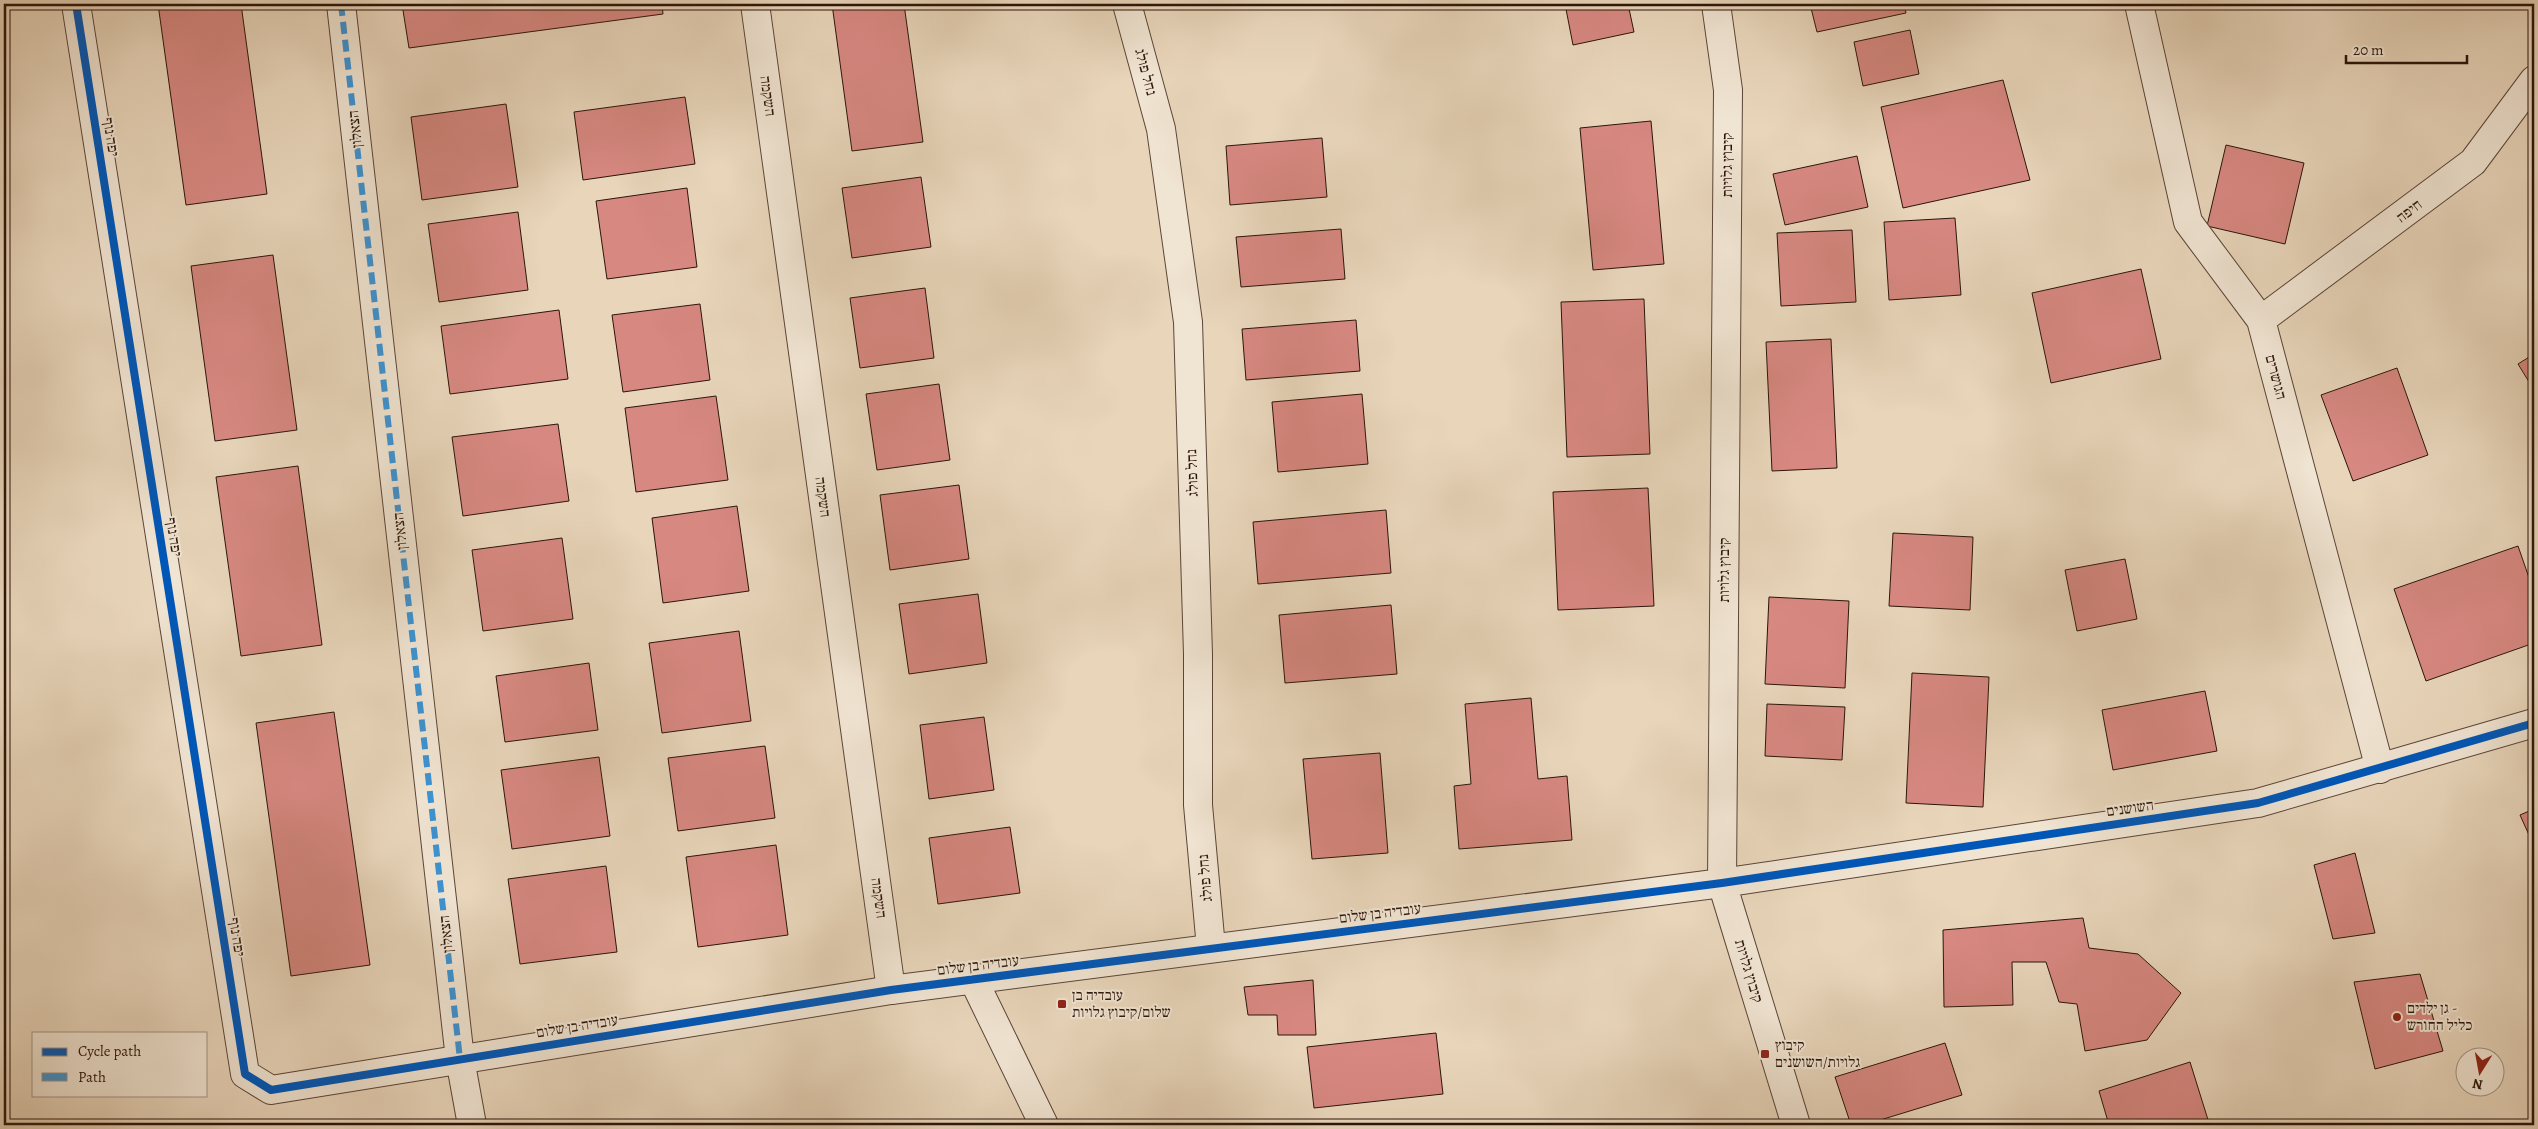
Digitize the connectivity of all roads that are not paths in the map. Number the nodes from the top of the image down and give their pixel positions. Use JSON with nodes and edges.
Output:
{"nodes":[{"id":1,"x":76,"y":4,"type":"edge"},
{"id":2,"x":341,"y":4,"type":"edge"},
{"id":3,"x":755,"y":4,"type":"edge"},
{"id":4,"x":1127,"y":4,"type":"edge"},
{"id":5,"x":1716,"y":4,"type":"edge"},
{"id":6,"x":2139,"y":4,"type":"edge"},
{"id":7,"x":2534,"y":80,"type":"edge"},
{"id":8,"x":2261,"y":320,"type":"junction"},
{"id":9,"x":2534,"y":722,"type":"edge"},
{"id":10,"x":2380,"y":769,"type":"junction"},
{"id":11,"x":1722,"y":883,"type":"junction"},
{"id":12,"x":1211,"y":948,"type":"junction"},
{"id":13,"x":973,"y":979,"type":"junction"},
{"id":14,"x":891,"y":990,"type":"junction"},
{"id":15,"x":460,"y":1059,"type":"junction"},
{"id":16,"x":245,"y":1074,"type":"joint"},
{"id":17,"x":472,"y":1125,"type":"edge"},
{"id":18,"x":1044,"y":1125,"type":"edge"},
{"id":19,"x":1796,"y":1125,"type":"edge"}],
"edges":[{"from":1,"to":16,"type":"street","name":"יפה נוף"},
{"from":2,"to":15,"type":"street","name":"הצאלון"},
{"from":3,"to":14,"type":"street","name":"השקמה"},
{"from":4,"to":12,"type":"street","name":"נחל פולג"},
{"from":5,"to":11,"type":"street","name":"קיבוץ גלויות"},
{"from":6,"to":8,"type":"street","name":"הגושרים"},
{"from":7,"to":8,"type":"street","name":"חיפה"},
{"from":8,"to":10,"type":"street","name":"הגושרים"},
{"from":9,"to":10,"type":"street","name":"השושנים"},
{"from":10,"to":11,"type":"street","name":"השושנים"},
{"from":11,"to":12,"type":"street","name":"עובדיה בן שלום"},
{"from":11,"to":19,"type":"street","name":"קיבוץ גלויות"},
{"from":12,"to":13,"type":"street","name":"עובדיה בן שלום"},
{"from":13,"to":14,"type":"street","name":"עובדיה בן שלום"},
{"from":13,"to":18,"type":"street"},
{"from":14,"to":15,"type":"street","name":"עובדיה בן שלום"},
{"from":15,"to":16,"type":"street","name":"עובדיה בן שלום"},
{"from":15,"to":17,"type":"street","name":"הצאלון"}]}
